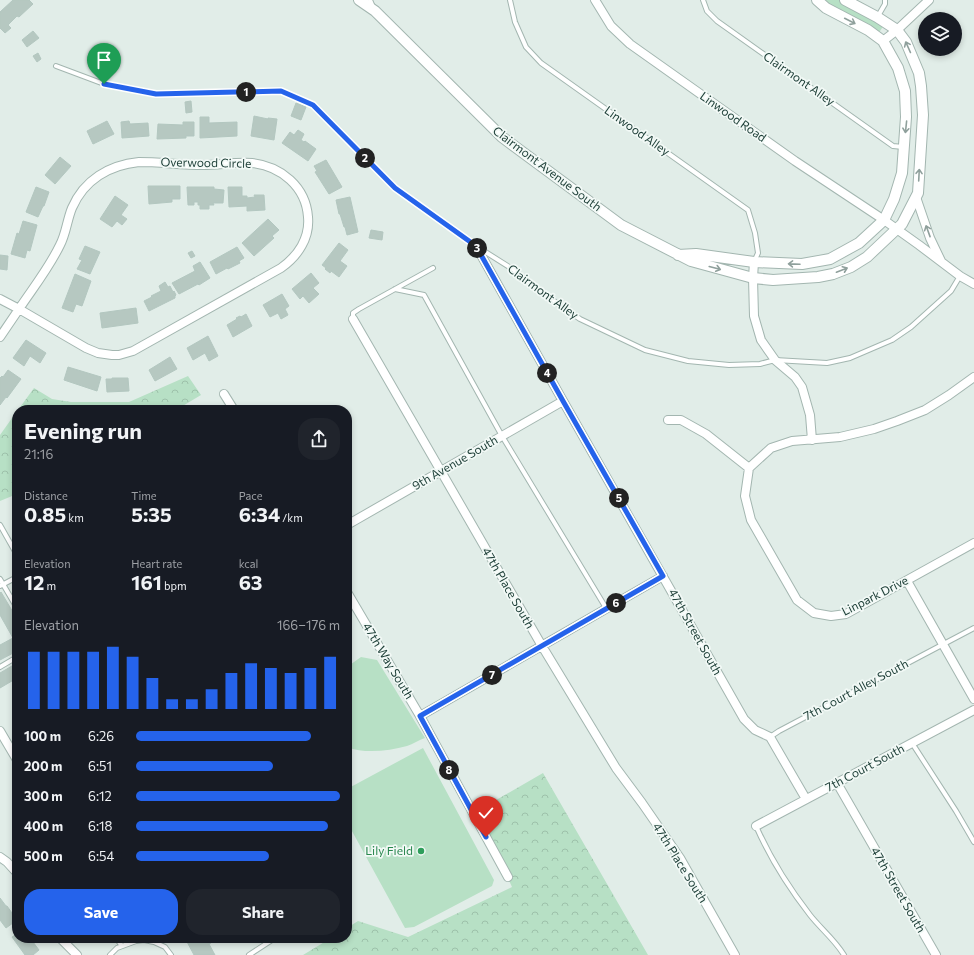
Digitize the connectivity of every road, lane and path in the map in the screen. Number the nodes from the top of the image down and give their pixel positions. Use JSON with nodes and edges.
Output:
{"nodes":[{"id":1,"x":359,"y":0,"type":"edge"},
{"id":2,"x":370,"y":0,"type":"edge"},
{"id":3,"x":510,"y":0,"type":"edge"},
{"id":4,"x":595,"y":0,"type":"edge"},
{"id":5,"x":703,"y":0,"type":"edge"},
{"id":6,"x":817,"y":0,"type":"edge"},
{"id":7,"x":845,"y":0,"type":"edge"},
{"id":8,"x":884,"y":0,"type":"edge"},
{"id":9,"x":929,"y":0,"type":"edge"},
{"id":10,"x":375,"y":11,"type":"junction"},
{"id":11,"x":877,"y":17,"type":"junction"},
{"id":12,"x":897,"y":30,"type":"junction"},
{"id":13,"x":883,"y":41,"type":"junction"},
{"id":14,"x":56,"y":66,"type":"dead end"},
{"id":15,"x":904,"y":147,"type":"junction"},
{"id":16,"x":916,"y":197,"type":"junction"},
{"id":17,"x":884,"y":220,"type":"junction"},
{"id":18,"x":896,"y":229,"type":"junction"},
{"id":19,"x":476,"y":246,"type":"junction"},
{"id":20,"x":678,"y":255,"type":"junction"},
{"id":21,"x":754,"y":262,"type":"junction"},
{"id":22,"x":942,"y":263,"type":"junction"},
{"id":23,"x":433,"y":268,"type":"dead end"},
{"id":24,"x":960,"y":276,"type":"junction"},
{"id":25,"x":753,"y":278,"type":"junction"},
{"id":26,"x":974,"y":284,"type":"edge"},
{"id":27,"x":395,"y":289,"type":"junction"},
{"id":28,"x":0,"y":299,"type":"edge"},
{"id":29,"x":18,"y":309,"type":"junction"},
{"id":30,"x":353,"y":319,"type":"joint"},
{"id":31,"x":0,"y":337,"type":"edge"},
{"id":32,"x":775,"y":360,"type":"junction"},
{"id":33,"x":974,"y":378,"type":"edge"},
{"id":34,"x":224,"y":394,"type":"dead end"},
{"id":35,"x":563,"y":401,"type":"junction"},
{"id":36,"x":231,"y":405,"type":"edge"},
{"id":37,"x":668,"y":420,"type":"dead end"},
{"id":38,"x":502,"y":436,"type":"junction"},
{"id":39,"x":812,"y":440,"type":"junction"},
{"id":40,"x":749,"y":468,"type":"junction"},
{"id":41,"x":441,"y":471,"type":"junction"},
{"id":42,"x":352,"y":521,"type":"edge"},
{"id":43,"x":0,"y":525,"type":"edge"},
{"id":44,"x":974,"y":543,"type":"edge"},
{"id":45,"x":12,"y":545,"type":"edge"},
{"id":46,"x":663,"y":576,"type":"junction"},
{"id":47,"x":0,"y":579,"type":"edge"},
{"id":48,"x":12,"y":580,"type":"edge"},
{"id":49,"x":907,"y":581,"type":"junction"},
{"id":50,"x":2,"y":586,"type":"edge"},
{"id":51,"x":352,"y":600,"type":"edge"},
{"id":52,"x":12,"y":601,"type":"edge"},
{"id":53,"x":607,"y":608,"type":"junction"},
{"id":54,"x":974,"y":628,"type":"edge"},
{"id":55,"x":942,"y":644,"type":"junction"},
{"id":56,"x":542,"y":646,"type":"junction"},
{"id":57,"x":12,"y":660,"type":"edge"},
{"id":58,"x":0,"y":667,"type":"edge"},
{"id":59,"x":974,"y":699,"type":"edge"},
{"id":60,"x":974,"y":710,"type":"edge"},
{"id":61,"x":420,"y":716,"type":"junction"},
{"id":62,"x":0,"y":731,"type":"edge"},
{"id":63,"x":770,"y":737,"type":"junction"},
{"id":64,"x":912,"y":743,"type":"junction"},
{"id":65,"x":12,"y":751,"type":"edge"},
{"id":66,"x":837,"y":783,"type":"junction"},
{"id":67,"x":806,"y":799,"type":"junction"},
{"id":68,"x":756,"y":826,"type":"joint"},
{"id":69,"x":974,"y":842,"type":"edge"},
{"id":70,"x":0,"y":856,"type":"edge"},
{"id":71,"x":12,"y":866,"type":"edge"},
{"id":72,"x":508,"y":878,"type":"dead end"},
{"id":73,"x":65,"y":943,"type":"edge"},
{"id":74,"x":120,"y":943,"type":"edge"},
{"id":75,"x":130,"y":943,"type":"edge"},
{"id":76,"x":156,"y":943,"type":"edge"},
{"id":77,"x":267,"y":943,"type":"edge"},
{"id":78,"x":122,"y":946,"type":"junction"},
{"id":79,"x":77,"y":955,"type":"edge"},
{"id":80,"x":110,"y":955,"type":"edge"},
{"id":81,"x":171,"y":955,"type":"edge"},
{"id":82,"x":249,"y":955,"type":"edge"},
{"id":83,"x":735,"y":955,"type":"edge"},
{"id":84,"x":844,"y":955,"type":"edge"},
{"id":85,"x":936,"y":955,"type":"edge"}],
"edges":[{"from":1,"to":10,"type":"street","name":"Clairmont Avenue South"},
{"from":2,"to":10,"type":"lane"},
{"from":3,"to":21,"type":"lane","name":"Linwood Alley"},
{"from":4,"to":17,"type":"street","name":"Linwood Road"},
{"from":5,"to":15,"type":"lane","name":"Clairmont Alley"},
{"from":6,"to":13,"type":"street","name":"Clairmont Avenue South","one_way":true},
{"from":7,"to":11,"type":"street","name":"Clairmont Avenue South"},
{"from":8,"to":11,"type":"lane"},
{"from":9,"to":12,"type":"street"},
{"from":10,"to":20,"type":"street","name":"Clairmont Avenue South"},
{"from":11,"to":12,"type":"street","name":"Clairmont Avenue South"},
{"from":12,"to":13,"type":"street"},
{"from":16,"to":12,"type":"street","name":"Clairmont Avenue South","one_way":true},
{"from":13,"to":15,"type":"street","name":"Clairmont Avenue South","one_way":true},
{"from":14,"to":19,"type":"lane","name":"Clairmont Alley"},
{"from":15,"to":17,"type":"street","name":"Clairmont Avenue South"},
{"from":16,"to":18,"type":"street","name":"Clairmont Avenue South"},
{"from":22,"to":16,"type":"street","one_way":true},
{"from":17,"to":18,"type":"street","name":"Linwood Road"},
{"from":17,"to":21,"type":"street","name":"Clairmont Avenue South","one_way":true},
{"from":18,"to":22,"type":"street","name":"Linwood Road"},
{"from":25,"to":18,"type":"street","name":"Clairmont Avenue South","one_way":true},
{"from":19,"to":32,"type":"lane","name":"Clairmont Alley"},
{"from":19,"to":35,"type":"street","name":"47th Street South"},
{"from":20,"to":21,"type":"street","name":"Clairmont Avenue South"},
{"from":20,"to":25,"type":"street","name":"Clairmont Avenue South","one_way":true},
{"from":21,"to":25,"type":"street"},
{"from":22,"to":24,"type":"street","name":"Linwood Road"},
{"from":23,"to":27,"type":"lane"},
{"from":24,"to":26,"type":"street","name":"Linwood Road"},
{"from":24,"to":32,"type":"lane","name":"Clairmont Alley"},
{"from":25,"to":32,"type":"street"},
{"from":27,"to":30,"type":"lane"},
{"from":27,"to":38,"type":"lane"},
{"from":28,"to":29,"type":"street","name":"Overwood Circle"},
{"from":29,"to":29,"type":"street","name":"Overwood Circle"},
{"from":29,"to":31,"type":"street"},
{"from":30,"to":41,"type":"street","name":"47th Place South"},
{"from":32,"to":39,"type":"street"},
{"from":33,"to":39,"type":"street"},
{"from":34,"to":36,"type":"street"},
{"from":35,"to":38,"type":"street","name":"9th Avenue South"},
{"from":35,"to":46,"type":"street","name":"47th Street South"},
{"from":37,"to":40,"type":"street"},
{"from":38,"to":41,"type":"street","name":"9th Avenue South"},
{"from":38,"to":53,"type":"lane"},
{"from":39,"to":40,"type":"street"},
{"from":40,"to":49,"type":"street","name":"Linpark Drive"},
{"from":41,"to":42,"type":"street","name":"9th Avenue South"},
{"from":41,"to":56,"type":"street","name":"47th Place South"},
{"from":43,"to":45,"type":"lane"},
{"from":44,"to":49,"type":"street","name":"Linpark Drive"},
{"from":46,"to":53,"type":"street"},
{"from":46,"to":63,"type":"street","name":"47th Street South"},
{"from":47,"to":50,"type":"lane"},
{"from":48,"to":50,"type":"lane"},
{"from":49,"to":55,"type":"street"},
{"from":50,"to":52,"type":"lane"},
{"from":51,"to":61,"type":"street","name":"47th Way South"},
{"from":53,"to":56,"type":"street"},
{"from":54,"to":55,"type":"lane","name":"7th Court Alley South"},
{"from":55,"to":59,"type":"street"},
{"from":55,"to":63,"type":"lane","name":"7th Court Alley South"},
{"from":56,"to":61,"type":"street"},
{"from":56,"to":83,"type":"street","name":"47th Place South"},
{"from":57,"to":58,"type":"lane"},
{"from":60,"to":64,"type":"street","name":"7th Court South"},
{"from":61,"to":72,"type":"street","name":"47th Way South"},
{"from":62,"to":65,"type":"street"},
{"from":63,"to":67,"type":"street"},
{"from":64,"to":66,"type":"street","name":"7th Court South"},
{"from":64,"to":69,"type":"lane"},
{"from":66,"to":67,"type":"street","name":"7th Court South"},
{"from":66,"to":85,"type":"street","name":"47th Street South"},
{"from":67,"to":68,"type":"street","name":"7th Court South"},
{"from":68,"to":84,"type":"lane"},
{"from":70,"to":71,"type":"street"},
{"from":73,"to":79,"type":"street"},
{"from":74,"to":78,"type":"lane"},
{"from":75,"to":78,"type":"lane"},
{"from":76,"to":81,"type":"lane"},
{"from":77,"to":82,"type":"lane"},
{"from":78,"to":80,"type":"lane"}]}
